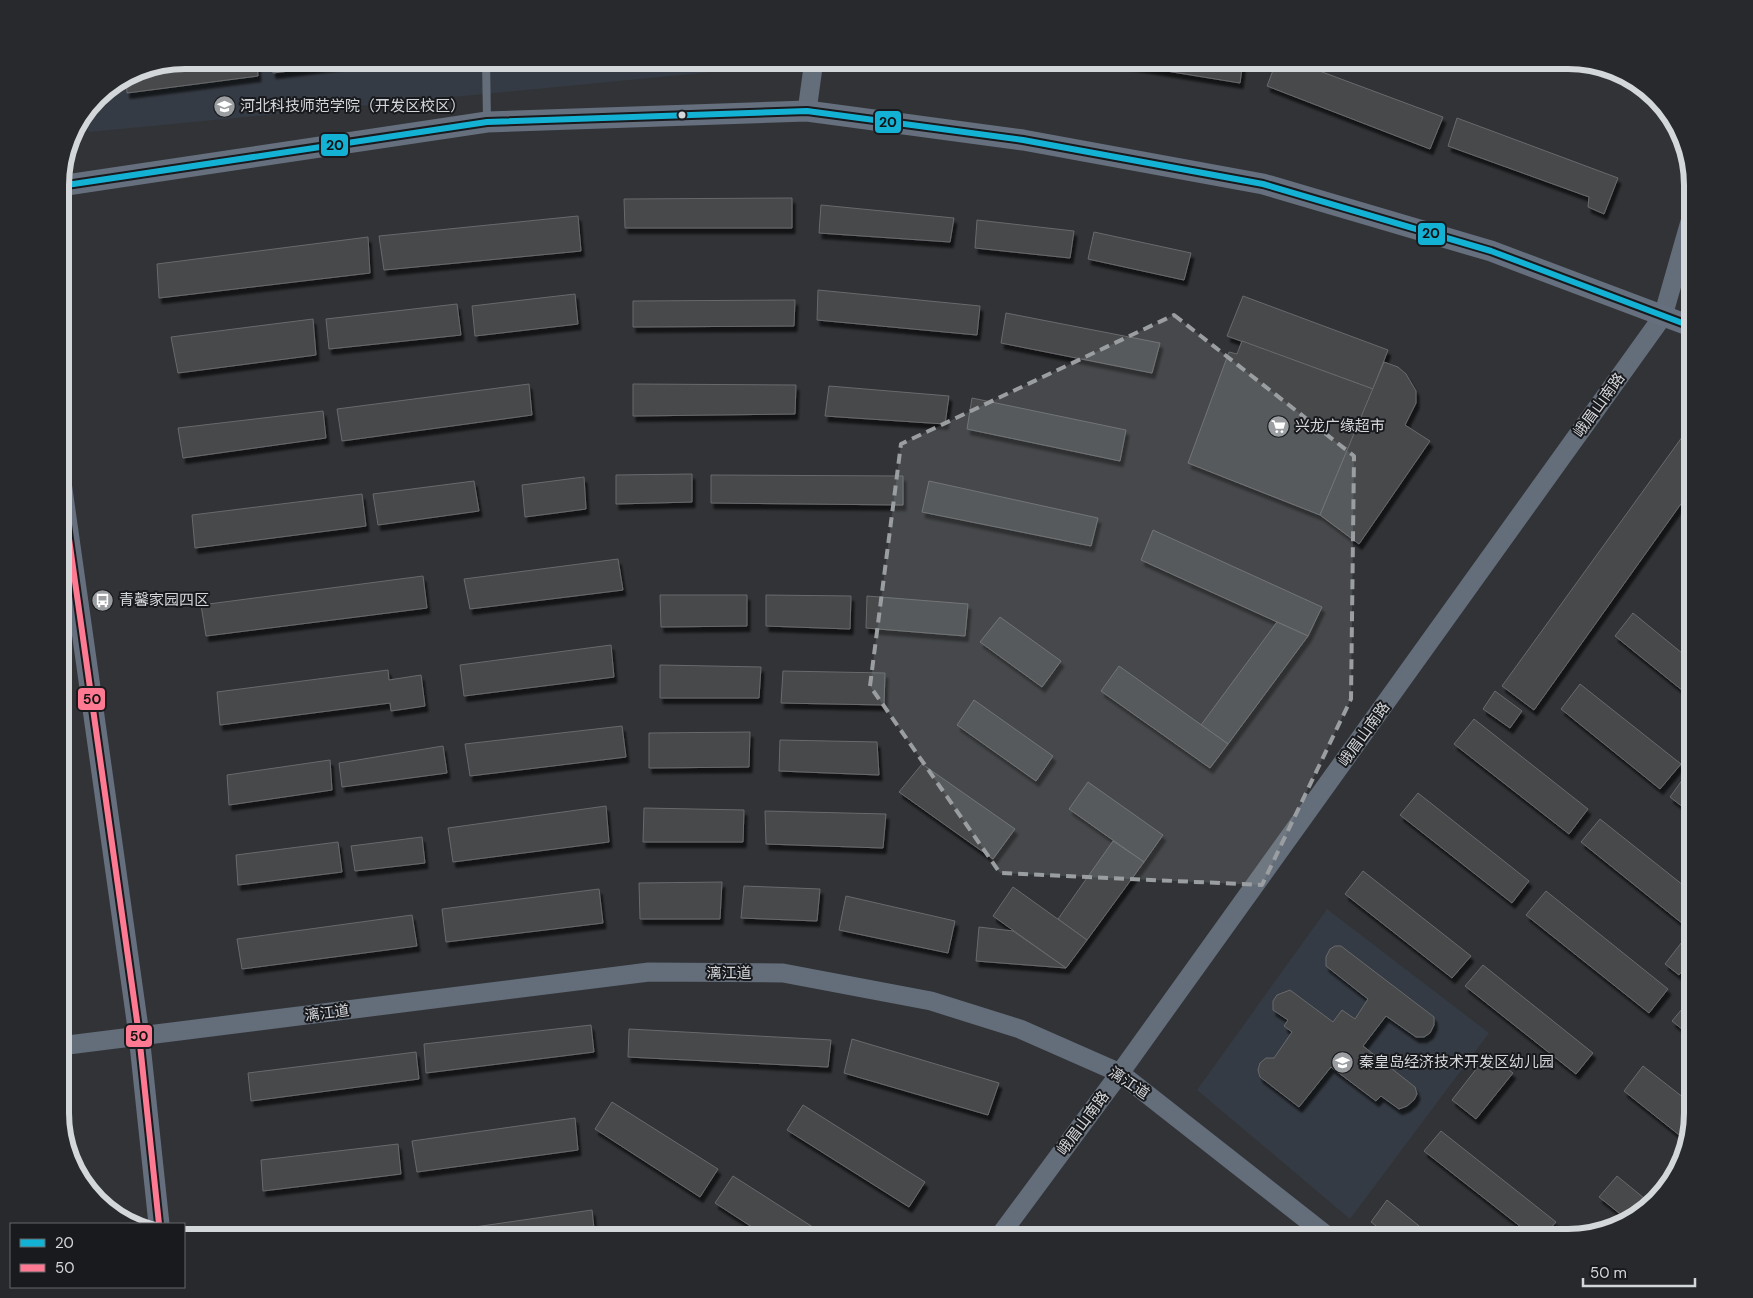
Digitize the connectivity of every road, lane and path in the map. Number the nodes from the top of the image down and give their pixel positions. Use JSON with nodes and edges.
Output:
{"nodes":[{"id":1,"x":486,"y":69,"type":"edge"},
{"id":2,"x":813,"y":69,"type":"edge"},
{"id":3,"x":807,"y":111,"type":"junction"},
{"id":4,"x":487,"y":122,"type":"junction"},
{"id":5,"x":69,"y":185,"type":"edge"},
{"id":6,"x":1684,"y":242,"type":"edge"},
{"id":7,"x":1663,"y":316,"type":"junction"},
{"id":8,"x":1684,"y":324,"type":"edge"},
{"id":9,"x":69,"y":540,"type":"edge"},
{"id":10,"x":139,"y":1035,"type":"junction"},
{"id":11,"x":69,"y":1045,"type":"edge"},
{"id":12,"x":1120,"y":1073,"type":"junction"},
{"id":13,"x":160,"y":1223,"type":"edge"},
{"id":14,"x":1005,"y":1229,"type":"edge"},
{"id":15,"x":1319,"y":1229,"type":"edge"}],
"edges":[{"from":1,"to":4,"type":"lane"},
{"from":2,"to":3,"type":"street"},
{"from":3,"to":4,"type":"main road"},
{"from":3,"to":7,"type":"main road"},
{"from":4,"to":5,"type":"main road"},
{"from":6,"to":7,"type":"street","name":"峨眉山南路"},
{"from":7,"to":8,"type":"main road"},
{"from":7,"to":12,"type":"street","name":"峨眉山南路"},
{"from":9,"to":10,"type":"main road"},
{"from":10,"to":11,"type":"street","name":"漓江道"},
{"from":10,"to":12,"type":"street","name":"漓江道"},
{"from":10,"to":13,"type":"main road"},
{"from":12,"to":14,"type":"street","name":"峨眉山南路"},
{"from":12,"to":15,"type":"street","name":"漓江道"}]}
